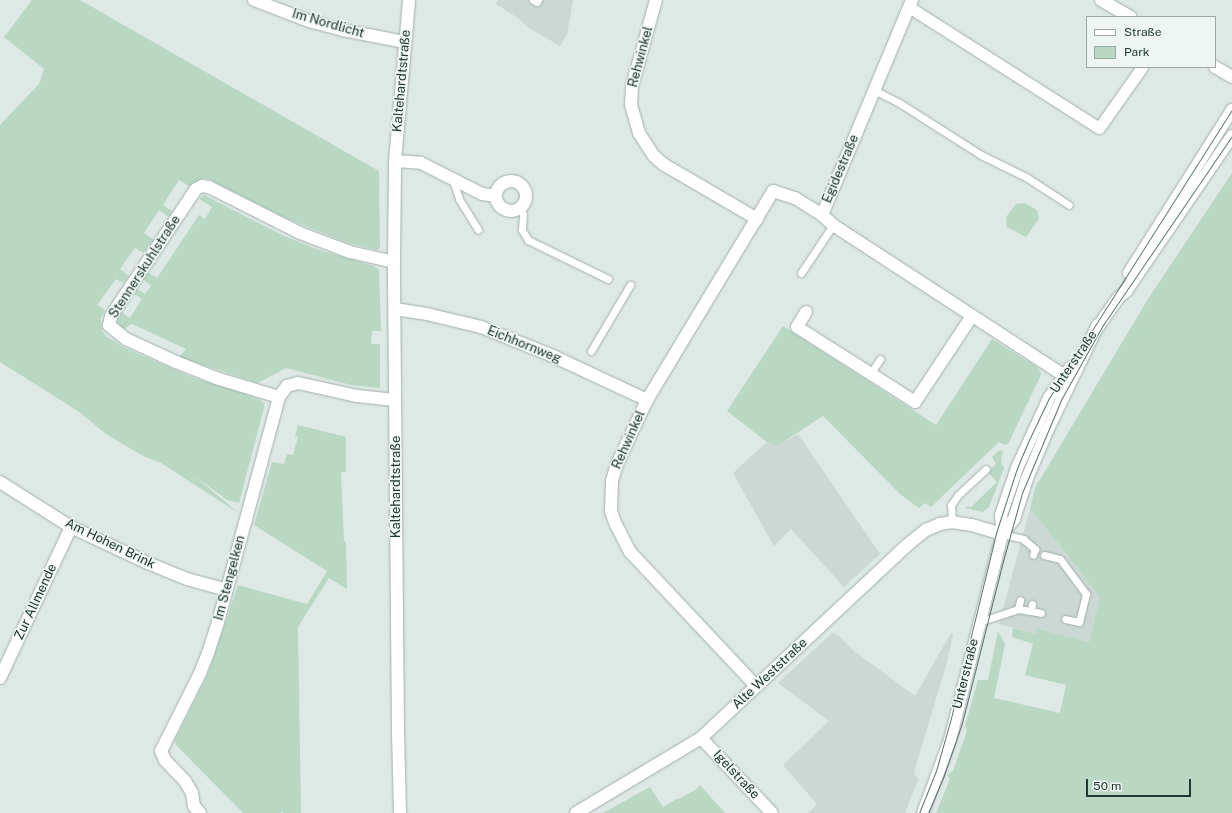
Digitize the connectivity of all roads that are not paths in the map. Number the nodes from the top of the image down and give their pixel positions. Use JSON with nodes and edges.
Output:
{"nodes":[{"id":1,"x":254,"y":0,"type":"edge"},
{"id":2,"x":409,"y":0,"type":"edge"},
{"id":3,"x":534,"y":0,"type":"edge"},
{"id":4,"x":538,"y":0,"type":"edge"},
{"id":5,"x":656,"y":0,"type":"edge"},
{"id":6,"x":1101,"y":0,"type":"edge"},
{"id":7,"x":911,"y":3,"type":"edge"},
{"id":8,"x":1128,"y":16,"type":"edge"},
{"id":9,"x":404,"y":42,"type":"junction"},
{"id":10,"x":1141,"y":68,"type":"edge"},
{"id":11,"x":1216,"y":68,"type":"edge"},
{"id":12,"x":1232,"y":77,"type":"edge"},
{"id":13,"x":874,"y":90,"type":"junction"},
{"id":14,"x":1232,"y":110,"type":"edge"},
{"id":15,"x":1232,"y":136,"type":"edge"},
{"id":16,"x":395,"y":161,"type":"junction"},
{"id":17,"x":453,"y":180,"type":"junction"},
{"id":18,"x":496,"y":196,"type":"junction"},
{"id":19,"x":1070,"y":205,"type":"dead end"},
{"id":20,"x":521,"y":207,"type":"junction"},
{"id":21,"x":822,"y":215,"type":"junction"},
{"id":22,"x":757,"y":219,"type":"junction"},
{"id":23,"x":833,"y":225,"type":"junction"},
{"id":24,"x":478,"y":230,"type":"dead end"},
{"id":25,"x":394,"y":262,"type":"junction"},
{"id":26,"x":801,"y":273,"type":"dead end"},
{"id":27,"x":608,"y":279,"type":"dead end"},
{"id":28,"x":630,"y":286,"type":"dead end"},
{"id":29,"x":1118,"y":298,"type":"junction"},
{"id":30,"x":395,"y":309,"type":"junction"},
{"id":31,"x":806,"y":312,"type":"dead end"},
{"id":32,"x":972,"y":316,"type":"junction"},
{"id":33,"x":591,"y":351,"type":"dead end"},
{"id":34,"x":880,"y":359,"type":"dead end"},
{"id":35,"x":870,"y":374,"type":"junction"},
{"id":36,"x":1068,"y":378,"type":"junction"},
{"id":37,"x":279,"y":397,"type":"junction"},
{"id":38,"x":395,"y":400,"type":"junction"},
{"id":39,"x":647,"y":400,"type":"junction"},
{"id":40,"x":986,"y":469,"type":"dead end"},
{"id":41,"x":0,"y":482,"type":"edge"},
{"id":42,"x":952,"y":522,"type":"junction"},
{"id":43,"x":71,"y":527,"type":"junction"},
{"id":44,"x":1002,"y":533,"type":"junction"},
{"id":45,"x":227,"y":590,"type":"junction"},
{"id":46,"x":1020,"y":600,"type":"dead end"},
{"id":47,"x":1018,"y":609,"type":"junction"},
{"id":48,"x":1041,"y":613,"type":"dead end"},
{"id":49,"x":1065,"y":619,"type":"dead end"},
{"id":50,"x":979,"y":622,"type":"junction"},
{"id":51,"x":0,"y":678,"type":"edge"},
{"id":52,"x":756,"y":686,"type":"junction"},
{"id":53,"x":701,"y":738,"type":"junction"},
{"id":54,"x":194,"y":811,"type":"edge"},
{"id":55,"x":579,"y":812,"type":"edge"},
{"id":56,"x":400,"y":813,"type":"edge"},
{"id":57,"x":772,"y":813,"type":"edge"},
{"id":58,"x":923,"y":813,"type":"edge"}],
"edges":[{"from":1,"to":9,"type":"street","name":"Im Nordlicht"},
{"from":2,"to":9,"type":"street","name":"Kaltehardtstraße"},
{"from":3,"to":4,"type":"lane"},
{"from":5,"to":22,"type":"street","name":"Rehwinkel"},
{"from":6,"to":8,"type":"street"},
{"from":7,"to":10,"type":"street"},
{"from":7,"to":13,"type":"street","name":"Egidestraße"},
{"from":9,"to":16,"type":"street","name":"Kaltehardtstraße"},
{"from":11,"to":12,"type":"street"},
{"from":13,"to":19,"type":"lane"},
{"from":13,"to":21,"type":"street","name":"Egidestraße"},
{"from":14,"to":29,"type":"street","name":"Unterstraße"},
{"from":15,"to":29,"type":"street","name":"Unterstraße"},
{"from":16,"to":17,"type":"street"},
{"from":16,"to":25,"type":"street","name":"Kaltehardtstraße"},
{"from":17,"to":18,"type":"street"},
{"from":17,"to":24,"type":"lane"},
{"from":18,"to":20,"type":"street"},
{"from":18,"to":20,"type":"street"},
{"from":20,"to":27,"type":"lane"},
{"from":21,"to":22,"type":"street","name":"Rehwinkel"},
{"from":21,"to":23,"type":"street","name":"Egidestraße"},
{"from":22,"to":39,"type":"street","name":"Rehwinkel"},
{"from":23,"to":26,"type":"lane"},
{"from":23,"to":32,"type":"street","name":"Egidestraße"},
{"from":25,"to":30,"type":"street","name":"Kaltehardtstraße"},
{"from":25,"to":37,"type":"street","name":"Stennerskuhlstraße"},
{"from":28,"to":33,"type":"lane"},
{"from":29,"to":36,"type":"street","name":"Unterstraße"},
{"from":30,"to":38,"type":"street","name":"Kaltehardtstraße"},
{"from":30,"to":39,"type":"street","name":"Eichhornweg"},
{"from":31,"to":35,"type":"street"},
{"from":32,"to":35,"type":"street"},
{"from":32,"to":36,"type":"street","name":"Egidestraße"},
{"from":34,"to":35,"type":"lane"},
{"from":36,"to":44,"type":"street","name":"Unterstraße"},
{"from":37,"to":38,"type":"street"},
{"from":37,"to":45,"type":"street","name":"Im Stengelken"},
{"from":38,"to":56,"type":"street","name":"Kaltehardtstraße"},
{"from":39,"to":52,"type":"street","name":"Rehwinkel"},
{"from":40,"to":42,"type":"lane"},
{"from":41,"to":43,"type":"street","name":"Am Hohen Brink"},
{"from":42,"to":44,"type":"street","name":"Alte Weststraße"},
{"from":42,"to":52,"type":"street","name":"Alte Weststraße"},
{"from":43,"to":45,"type":"street","name":"Am Hohen Brink"},
{"from":43,"to":51,"type":"street","name":"Zur Allmende"},
{"from":44,"to":49,"type":"lane"},
{"from":44,"to":50,"type":"street","name":"Unterstraße"},
{"from":45,"to":54,"type":"street","name":"Im Stengelken"},
{"from":46,"to":47,"type":"lane"},
{"from":47,"to":48,"type":"lane"},
{"from":47,"to":50,"type":"lane"},
{"from":50,"to":58,"type":"street","name":"Unterstraße"},
{"from":52,"to":53,"type":"street","name":"Alte Weststraße"},
{"from":53,"to":55,"type":"street","name":"Alte Weststraße"},
{"from":53,"to":57,"type":"street","name":"Igelstraße"}]}
